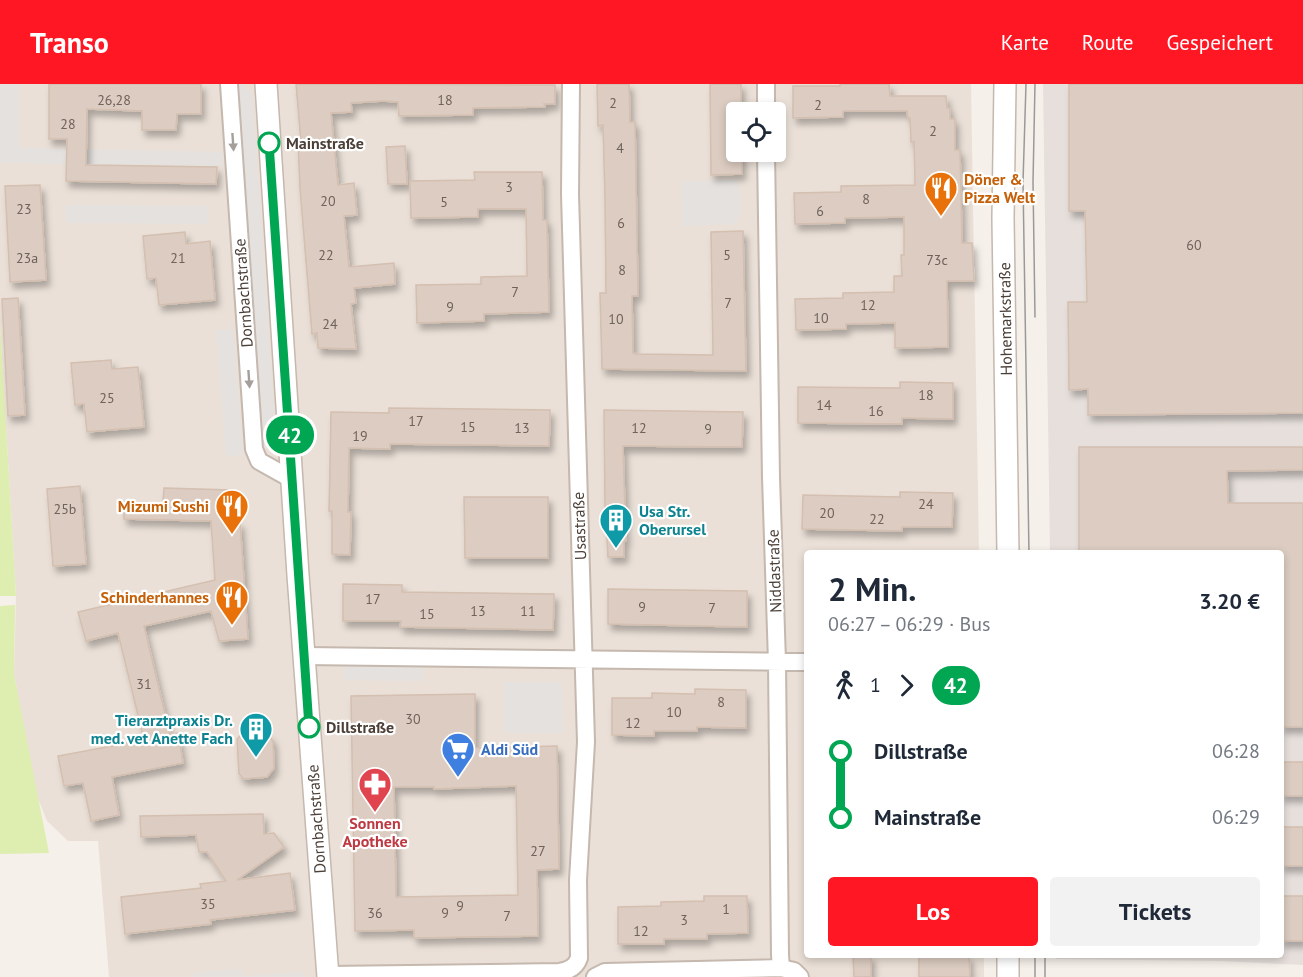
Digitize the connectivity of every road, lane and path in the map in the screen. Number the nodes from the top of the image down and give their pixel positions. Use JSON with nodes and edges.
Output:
{"nodes":[{"id":1,"x":228,"y":84,"type":"edge"},
{"id":2,"x":266,"y":84,"type":"edge"},
{"id":3,"x":571,"y":84,"type":"edge"},
{"id":4,"x":766,"y":84,"type":"edge"},
{"id":5,"x":1005,"y":84,"type":"edge"},
{"id":6,"x":766,"y":102,"type":"edge"},
{"id":7,"x":766,"y":162,"type":"edge"},
{"id":8,"x":293,"y":480,"type":"junction"},
{"id":9,"x":1008,"y":550,"type":"edge"},
{"id":10,"x":304,"y":656,"type":"junction"},
{"id":11,"x":584,"y":659,"type":"junction"},
{"id":12,"x":777,"y":662,"type":"junction"},
{"id":13,"x":804,"y":662,"type":"edge"},
{"id":14,"x":1008,"y":958,"type":"edge"},
{"id":15,"x":781,"y":968,"type":"junction"},
{"id":16,"x":328,"y":976,"type":"edge"},
{"id":17,"x":595,"y":977,"type":"edge"},
{"id":18,"x":800,"y":977,"type":"edge"},
{"id":19,"x":1008,"y":977,"type":"edge"}],
"edges":[{"from":1,"to":8,"type":"street","name":"Dornbachstraße","one_way":true},
{"from":2,"to":8,"type":"street","name":"Dornbachstraße"},
{"from":3,"to":11,"type":"street","name":"Usastraße"},
{"from":4,"to":6,"type":"street"},
{"from":5,"to":9,"type":"street","name":"Hohemarkstraße"},
{"from":7,"to":12,"type":"street","name":"Niddastraße"},
{"from":8,"to":10,"type":"street","name":"Dornbachstraße"},
{"from":10,"to":11,"type":"street"},
{"from":10,"to":16,"type":"street","name":"Dornbachstraße"},
{"from":11,"to":12,"type":"street"},
{"from":11,"to":16,"type":"street","name":"Usastraße"},
{"from":12,"to":13,"type":"street"},
{"from":12,"to":15,"type":"street","name":"Niddastraße"},
{"from":14,"to":19,"type":"street"},
{"from":15,"to":17,"type":"street"},
{"from":15,"to":18,"type":"street"}]}
